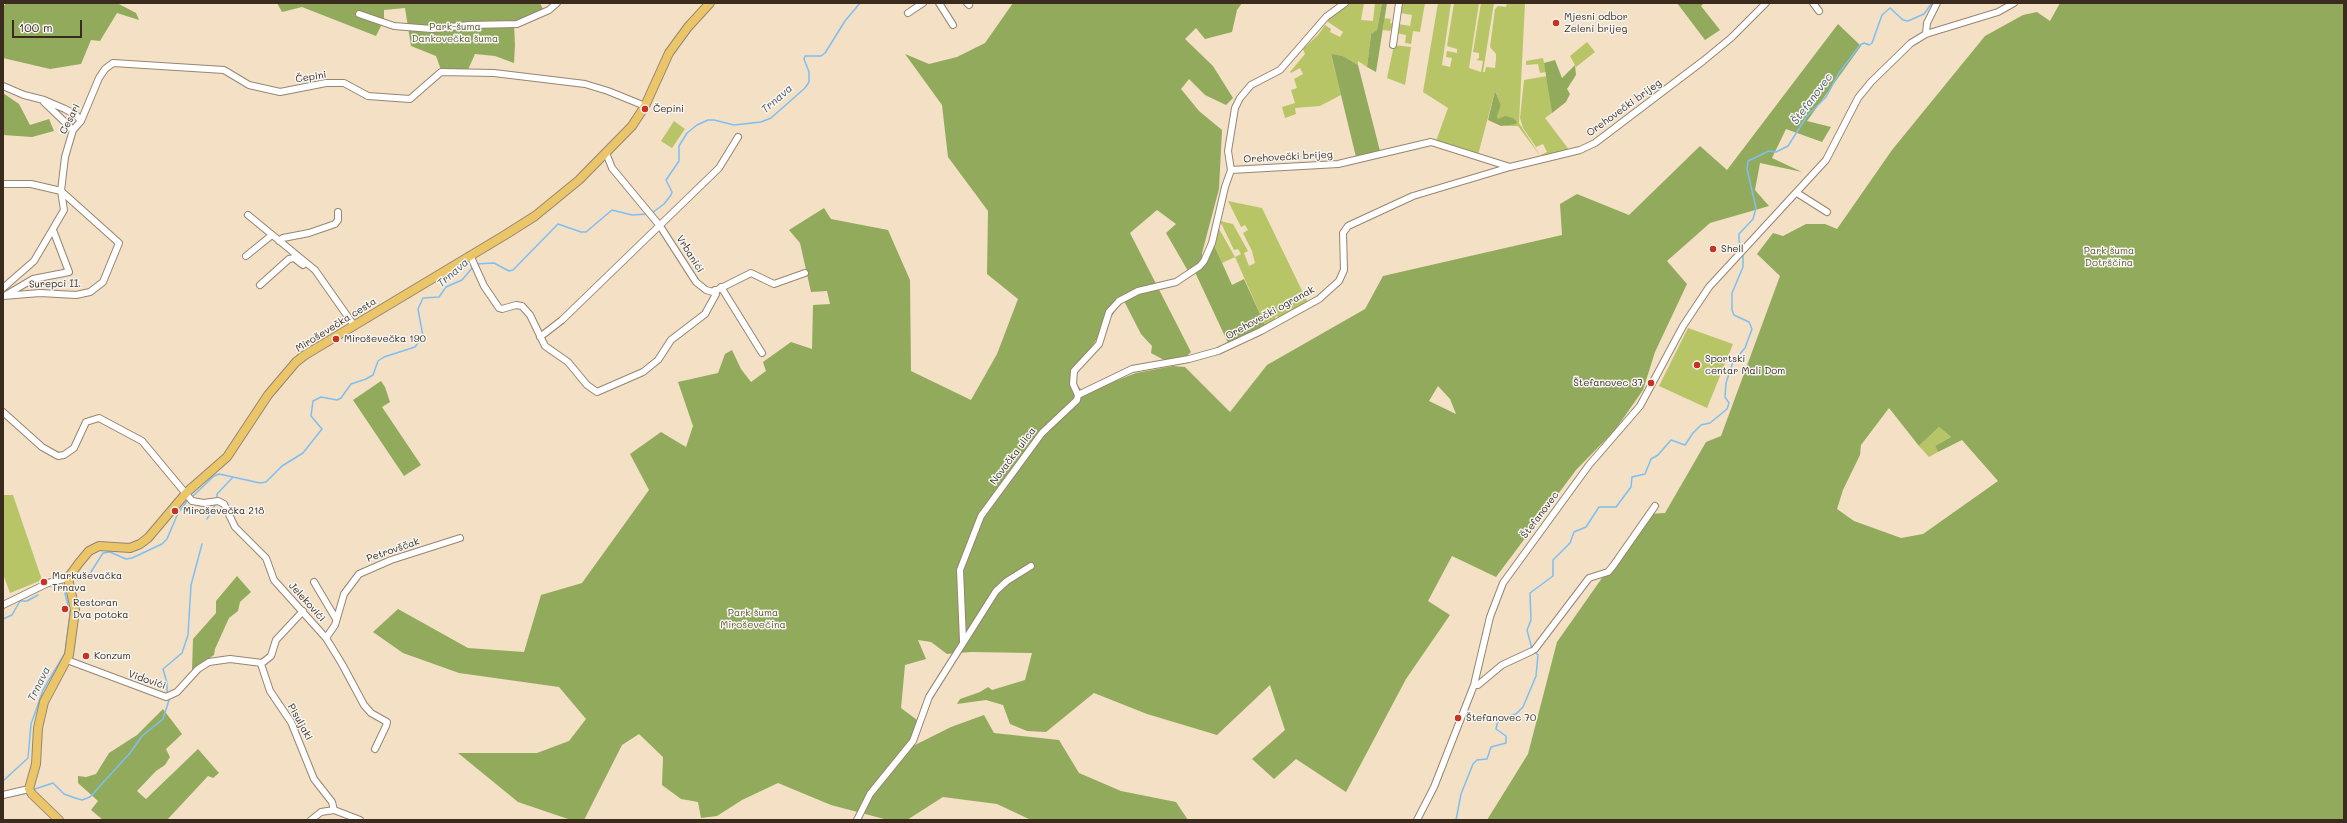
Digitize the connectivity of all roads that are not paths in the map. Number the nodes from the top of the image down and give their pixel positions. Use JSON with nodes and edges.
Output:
{"nodes":[{"id":1,"x":557,"y":3,"type":"edge"},
{"id":2,"x":710,"y":3,"type":"edge"},
{"id":3,"x":924,"y":3,"type":"edge"},
{"id":4,"x":939,"y":3,"type":"edge"},
{"id":5,"x":1345,"y":3,"type":"edge"},
{"id":6,"x":1399,"y":3,"type":"edge"},
{"id":7,"x":1766,"y":3,"type":"edge"},
{"id":8,"x":1813,"y":3,"type":"edge"},
{"id":9,"x":1937,"y":3,"type":"edge"},
{"id":10,"x":2014,"y":3,"type":"edge"},
{"id":11,"x":1819,"y":11,"type":"dead end"},
{"id":12,"x":908,"y":13,"type":"dead end"},
{"id":13,"x":359,"y":14,"type":"dead end"},
{"id":14,"x":953,"y":25,"type":"dead end"},
{"id":15,"x":1926,"y":34,"type":"junction"},
{"id":16,"x":1393,"y":45,"type":"dead end"},
{"id":17,"x":113,"y":63,"type":"joint"},
{"id":18,"x":3,"y":86,"type":"edge"},
{"id":19,"x":42,"y":99,"type":"junction"},
{"id":20,"x":645,"y":106,"type":"junction"},
{"id":21,"x":81,"y":121,"type":"junction"},
{"id":22,"x":73,"y":130,"type":"junction"},
{"id":23,"x":738,"y":137,"type":"dead end"},
{"id":24,"x":606,"y":153,"type":"junction"},
{"id":25,"x":1510,"y":167,"type":"junction"},
{"id":26,"x":1231,"y":170,"type":"junction"},
{"id":27,"x":3,"y":184,"type":"edge"},
{"id":28,"x":61,"y":191,"type":"junction"},
{"id":29,"x":1797,"y":193,"type":"junction"},
{"id":30,"x":338,"y":212,"type":"dead end"},
{"id":31,"x":1827,"y":212,"type":"dead end"},
{"id":32,"x":248,"y":215,"type":"dead end"},
{"id":33,"x":660,"y":226,"type":"junction"},
{"id":34,"x":53,"y":230,"type":"junction"},
{"id":35,"x":272,"y":235,"type":"junction"},
{"id":36,"x":279,"y":241,"type":"junction"},
{"id":37,"x":470,"y":255,"type":"junction"},
{"id":38,"x":246,"y":256,"type":"dead end"},
{"id":39,"x":805,"y":273,"type":"dead end"},
{"id":40,"x":320,"y":278,"type":"junction"},
{"id":41,"x":260,"y":284,"type":"dead end"},
{"id":42,"x":3,"y":288,"type":"edge"},
{"id":43,"x":718,"y":289,"type":"junction"},
{"id":44,"x":4,"y":296,"type":"edge"},
{"id":45,"x":353,"y":324,"type":"junction"},
{"id":46,"x":540,"y":337,"type":"junction"},
{"id":47,"x":762,"y":353,"type":"dead end"},
{"id":48,"x":1078,"y":395,"type":"junction"},
{"id":49,"x":3,"y":412,"type":"edge"},
{"id":50,"x":189,"y":496,"type":"junction"},
{"id":51,"x":1655,"y":506,"type":"dead end"},
{"id":52,"x":460,"y":538,"type":"dead end"},
{"id":53,"x":1031,"y":566,"type":"dead end"},
{"id":54,"x":68,"y":578,"type":"junction"},
{"id":55,"x":314,"y":582,"type":"dead end"},
{"id":56,"x":3,"y":605,"type":"edge"},
{"id":57,"x":302,"y":611,"type":"junction"},
{"id":58,"x":336,"y":619,"type":"junction"},
{"id":59,"x":326,"y":638,"type":"junction"},
{"id":60,"x":963,"y":642,"type":"junction"},
{"id":61,"x":67,"y":660,"type":"junction"},
{"id":62,"x":261,"y":664,"type":"junction"},
{"id":63,"x":1474,"y":685,"type":"junction"},
{"id":64,"x":375,"y":749,"type":"dead end"},
{"id":65,"x":29,"y":789,"type":"junction"},
{"id":66,"x":3,"y":795,"type":"edge"},
{"id":67,"x":334,"y":810,"type":"junction"},
{"id":68,"x":59,"y":820,"type":"edge"},
{"id":69,"x":311,"y":820,"type":"edge"},
{"id":70,"x":360,"y":820,"type":"edge"},
{"id":71,"x":857,"y":820,"type":"edge"},
{"id":72,"x":1417,"y":820,"type":"edge"}],
"edges":[{"from":1,"to":13,"type":"street"},
{"from":2,"to":20,"type":"main road","name":"Miroševečka cesta"},
{"from":3,"to":12,"type":"street"},
{"from":4,"to":14,"type":"street"},
{"from":5,"to":26,"type":"street"},
{"from":6,"to":16,"type":"street"},
{"from":7,"to":25,"type":"street","name":"Orehovečki brijeg"},
{"from":8,"to":11,"type":"street"},
{"from":9,"to":15,"type":"street"},
{"from":10,"to":15,"type":"street"},
{"from":15,"to":29,"type":"street"},
{"from":17,"to":20,"type":"street","name":"Čepini"},
{"from":17,"to":21,"type":"street","name":"Cesari"},
{"from":18,"to":19,"type":"street"},
{"from":19,"to":21,"type":"street"},
{"from":19,"to":22,"type":"street"},
{"from":20,"to":24,"type":"main road","name":"Miroševečka cesta"},
{"from":21,"to":22,"type":"street","name":"Cesari"},
{"from":22,"to":28,"type":"street","name":"Cesari"},
{"from":23,"to":33,"type":"street"},
{"from":24,"to":33,"type":"street","name":"Vrbanići"},
{"from":24,"to":37,"type":"main road","name":"Miroševečka cesta"},
{"from":25,"to":26,"type":"street","name":"Orehovečki brijeg"},
{"from":25,"to":48,"type":"street","name":"Orehovečki ogranak"},
{"from":26,"to":48,"type":"street"},
{"from":27,"to":28,"type":"street"},
{"from":28,"to":34,"type":"street","name":"Cesari"},
{"from":28,"to":44,"type":"street","name":"Surepci II."},
{"from":29,"to":31,"type":"street"},
{"from":29,"to":63,"type":"street","name":"Štefanovec"},
{"from":30,"to":36,"type":"street"},
{"from":32,"to":35,"type":"street"},
{"from":33,"to":43,"type":"street","name":"Vrbanići"},
{"from":33,"to":46,"type":"street"},
{"from":34,"to":42,"type":"street","name":"Cesari"},
{"from":34,"to":44,"type":"street"},
{"from":35,"to":36,"type":"street"},
{"from":35,"to":38,"type":"street"},
{"from":36,"to":40,"type":"street"},
{"from":37,"to":45,"type":"main road","name":"Miroševečka cesta"},
{"from":37,"to":46,"type":"street"},
{"from":39,"to":43,"type":"street"},
{"from":40,"to":41,"type":"street"},
{"from":40,"to":45,"type":"street"},
{"from":43,"to":46,"type":"street"},
{"from":43,"to":47,"type":"street"},
{"from":45,"to":50,"type":"main road","name":"Miroševečka cesta"},
{"from":48,"to":60,"type":"street","name":"Novačka ulica"},
{"from":49,"to":50,"type":"street"},
{"from":50,"to":54,"type":"main road","name":"Miroševečka cesta"},
{"from":50,"to":57,"type":"street","name":"Jelekovići"},
{"from":51,"to":63,"type":"street"},
{"from":52,"to":58,"type":"street","name":"Petrovščak"},
{"from":53,"to":60,"type":"street"},
{"from":54,"to":56,"type":"street"},
{"from":54,"to":61,"type":"main road"},
{"from":55,"to":58,"type":"street"},
{"from":57,"to":59,"type":"street","name":"Jelekovići"},
{"from":57,"to":62,"type":"street"},
{"from":58,"to":59,"type":"street","name":"Petrovščak"},
{"from":59,"to":64,"type":"street","name":"Jelekovići"},
{"from":60,"to":71,"type":"street"},
{"from":61,"to":62,"type":"street","name":"Vidovići"},
{"from":61,"to":65,"type":"main road"},
{"from":62,"to":67,"type":"street","name":"Pisuljaki"},
{"from":63,"to":72,"type":"street","name":"Štefanovec"},
{"from":65,"to":66,"type":"street"},
{"from":65,"to":68,"type":"main road"},
{"from":67,"to":69,"type":"street"},
{"from":67,"to":70,"type":"street"}]}
